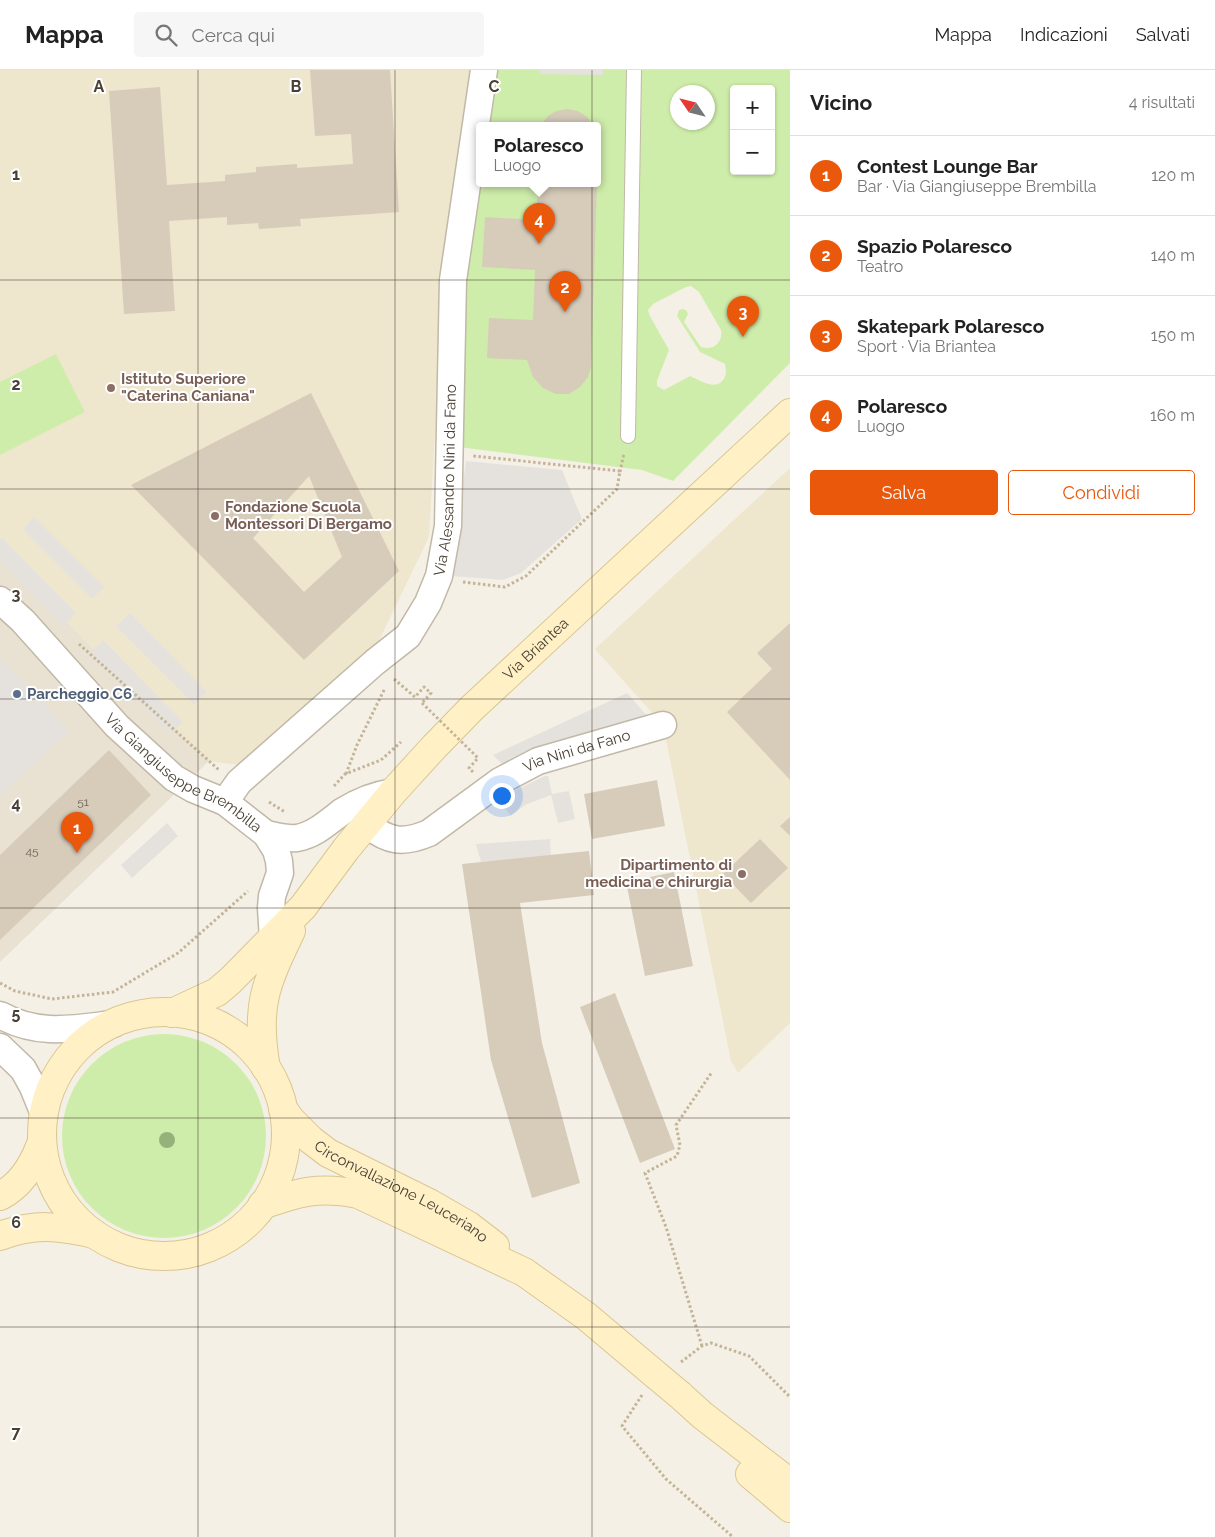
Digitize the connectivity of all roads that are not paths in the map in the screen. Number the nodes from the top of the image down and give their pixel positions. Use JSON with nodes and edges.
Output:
{"nodes":[{"id":1,"x":484,"y":70,"type":"edge"},
{"id":2,"x":634,"y":70,"type":"edge"},
{"id":3,"x":476,"y":122,"type":"edge"},
{"id":4,"x":476,"y":124,"type":"edge"},
{"id":5,"x":790,"y":412,"type":"edge"},
{"id":6,"x":628,"y":436,"type":"dead end"},
{"id":7,"x":0,"y":600,"type":"edge"},
{"id":8,"x":663,"y":725,"type":"dead end"},
{"id":9,"x":232,"y":792,"type":"junction"},
{"id":10,"x":392,"y":792,"type":"junction"},
{"id":11,"x":366,"y":824,"type":"junction"},
{"id":12,"x":266,"y":834,"type":"junction"},
{"id":13,"x":303,"y":907,"type":"junction"},
{"id":14,"x":274,"y":939,"type":"junction"},
{"id":15,"x":172,"y":1012,"type":"junction"},
{"id":16,"x":0,"y":1015,"type":"edge"},
{"id":17,"x":113,"y":1024,"type":"junction"},
{"id":18,"x":0,"y":1047,"type":"edge"},
{"id":19,"x":266,"y":1068,"type":"junction"},
{"id":20,"x":283,"y":1108,"type":"junction"},
{"id":21,"x":44,"y":1114,"type":"junction"},
{"id":22,"x":42,"y":1141,"type":"junction"},
{"id":23,"x":0,"y":1196,"type":"edge"},
{"id":24,"x":262,"y":1205,"type":"junction"},
{"id":25,"x":94,"y":1234,"type":"junction"},
{"id":26,"x":0,"y":1236,"type":"edge"},
{"id":27,"x":532,"y":1276,"type":"junction"},
{"id":28,"x":702,"y":1415,"type":"junction"},
{"id":29,"x":790,"y":1483,"type":"edge"},
{"id":30,"x":790,"y":1508,"type":"edge"}],
"edges":[{"from":1,"to":3,"type":"street","name":"Via Alessandro Nini da Fano"},
{"from":2,"to":6,"type":"lane"},
{"from":4,"to":9,"type":"street","name":"Via Alessandro Nini da Fano"},
{"from":5,"to":10,"type":"main road","name":"Via Briantea"},
{"from":7,"to":9,"type":"street","name":"Via Giangiuseppe Brembilla"},
{"from":8,"to":11,"type":"street","name":"Via Nini da Fano"},
{"from":9,"to":12,"type":"street","name":"Via Giangiuseppe Brembilla"},
{"from":10,"to":11,"type":"main road","name":"Via Briantea"},
{"from":10,"to":12,"type":"street","name":"Via Giangiuseppe Brembilla"},
{"from":11,"to":13,"type":"main road","name":"Via Briantea"},
{"from":12,"to":14,"type":"street","name":"Via Giangiuseppe Brembilla"},
{"from":13,"to":14,"type":"main road"},
{"from":13,"to":19,"type":"main road"},
{"from":14,"to":15,"type":"main road"},
{"from":15,"to":17,"type":"main road"},
{"from":15,"to":19,"type":"main road"},
{"from":16,"to":17,"type":"street"},
{"from":17,"to":21,"type":"main road"},
{"from":18,"to":21,"type":"street"},
{"from":19,"to":20,"type":"main road"},
{"from":20,"to":24,"type":"main road"},
{"from":20,"to":27,"type":"main road","name":"Circonvallazione Leuceriano"},
{"from":21,"to":22,"type":"main road"},
{"from":22,"to":23,"type":"main road"},
{"from":22,"to":25,"type":"main road"},
{"from":24,"to":25,"type":"main road"},
{"from":24,"to":27,"type":"main road","name":"Circonvallazione Leuceriano"},
{"from":25,"to":26,"type":"main road"},
{"from":27,"to":28,"type":"main road","name":"Circonvallazione Leuceriano","bridge":true},
{"from":28,"to":29,"type":"main road","name":"Circonvallazione Leuceriano"},
{"from":28,"to":30,"type":"main road","name":"Circonvallazione Leuceriano"}]}
